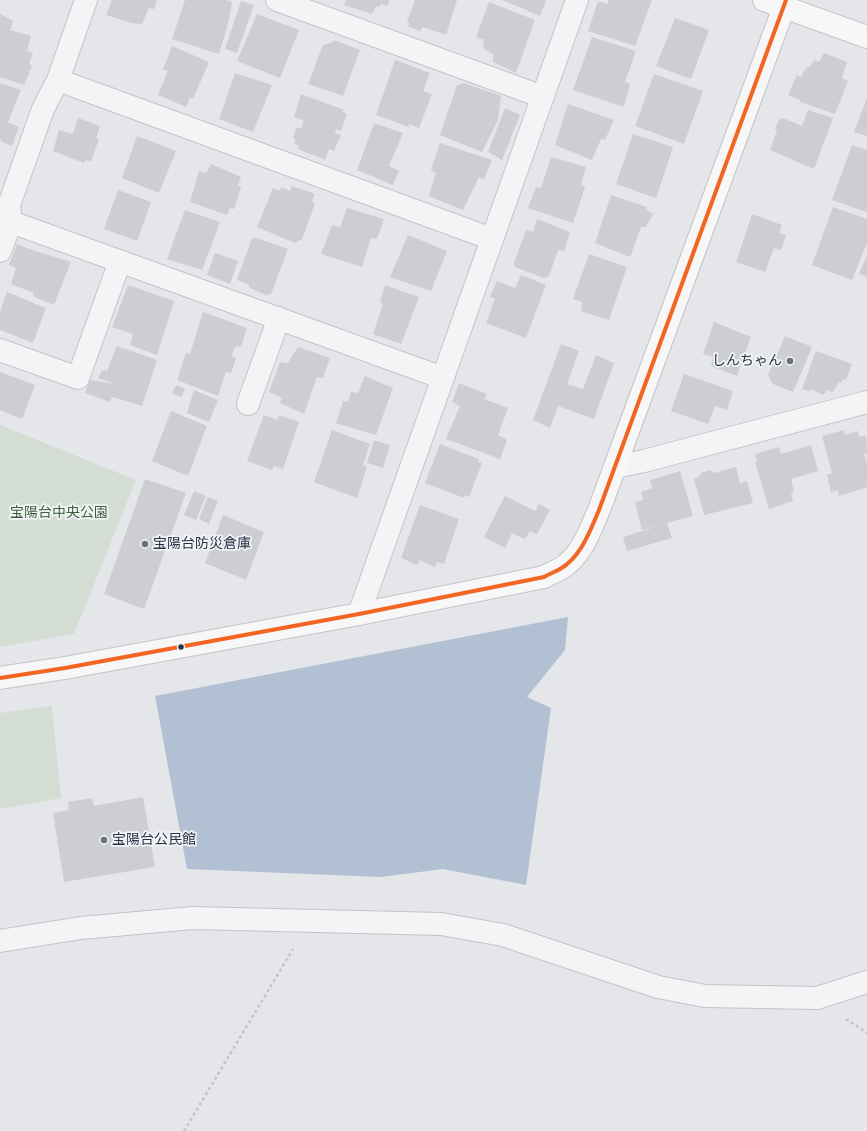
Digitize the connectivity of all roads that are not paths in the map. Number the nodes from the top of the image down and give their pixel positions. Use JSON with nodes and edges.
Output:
{"nodes":[{"id":1,"x":86,"y":0,"type":"edge"},
{"id":2,"x":277,"y":0,"type":"edge"},
{"id":3,"x":577,"y":0,"type":"edge"},
{"id":4,"x":778,"y":2,"type":"edge"},
{"id":5,"x":867,"y":37,"type":"edge"},
{"id":6,"x":58,"y":80,"type":"junction"},
{"id":7,"x":543,"y":97,"type":"junction"},
{"id":8,"x":5,"y":222,"type":"edge"},
{"id":9,"x":492,"y":239,"type":"junction"},
{"id":10,"x":0,"y":251,"type":"edge"},
{"id":11,"x":120,"y":261,"type":"junction"},
{"id":12,"x":279,"y":318,"type":"junction"},
{"id":13,"x":0,"y":350,"type":"edge"},
{"id":14,"x":443,"y":378,"type":"junction"},
{"id":15,"x":867,"y":402,"type":"edge"},
{"id":16,"x":248,"y":404,"type":"dead end"},
{"id":17,"x":615,"y":467,"type":"junction"},
{"id":18,"x":359,"y":614,"type":"junction"},
{"id":19,"x":0,"y":678,"type":"edge"},
{"id":20,"x":0,"y":941,"type":"edge"},
{"id":21,"x":867,"y":982,"type":"edge"}],
"edges":[{"from":1,"to":6,"type":"street"},
{"from":2,"to":7,"type":"street"},
{"from":3,"to":7,"type":"street"},
{"from":4,"to":5,"type":"street"},
{"from":4,"to":17,"type":"street"},
{"from":6,"to":8,"type":"street"},
{"from":6,"to":9,"type":"street"},
{"from":7,"to":9,"type":"street"},
{"from":8,"to":10,"type":"street"},
{"from":8,"to":11,"type":"street"},
{"from":9,"to":14,"type":"street"},
{"from":11,"to":12,"type":"street"},
{"from":11,"to":13,"type":"street"},
{"from":12,"to":14,"type":"street"},
{"from":12,"to":16,"type":"street"},
{"from":14,"to":18,"type":"street"},
{"from":15,"to":17,"type":"street"},
{"from":17,"to":18,"type":"street"},
{"from":18,"to":19,"type":"street"},
{"from":20,"to":21,"type":"street"}]}
